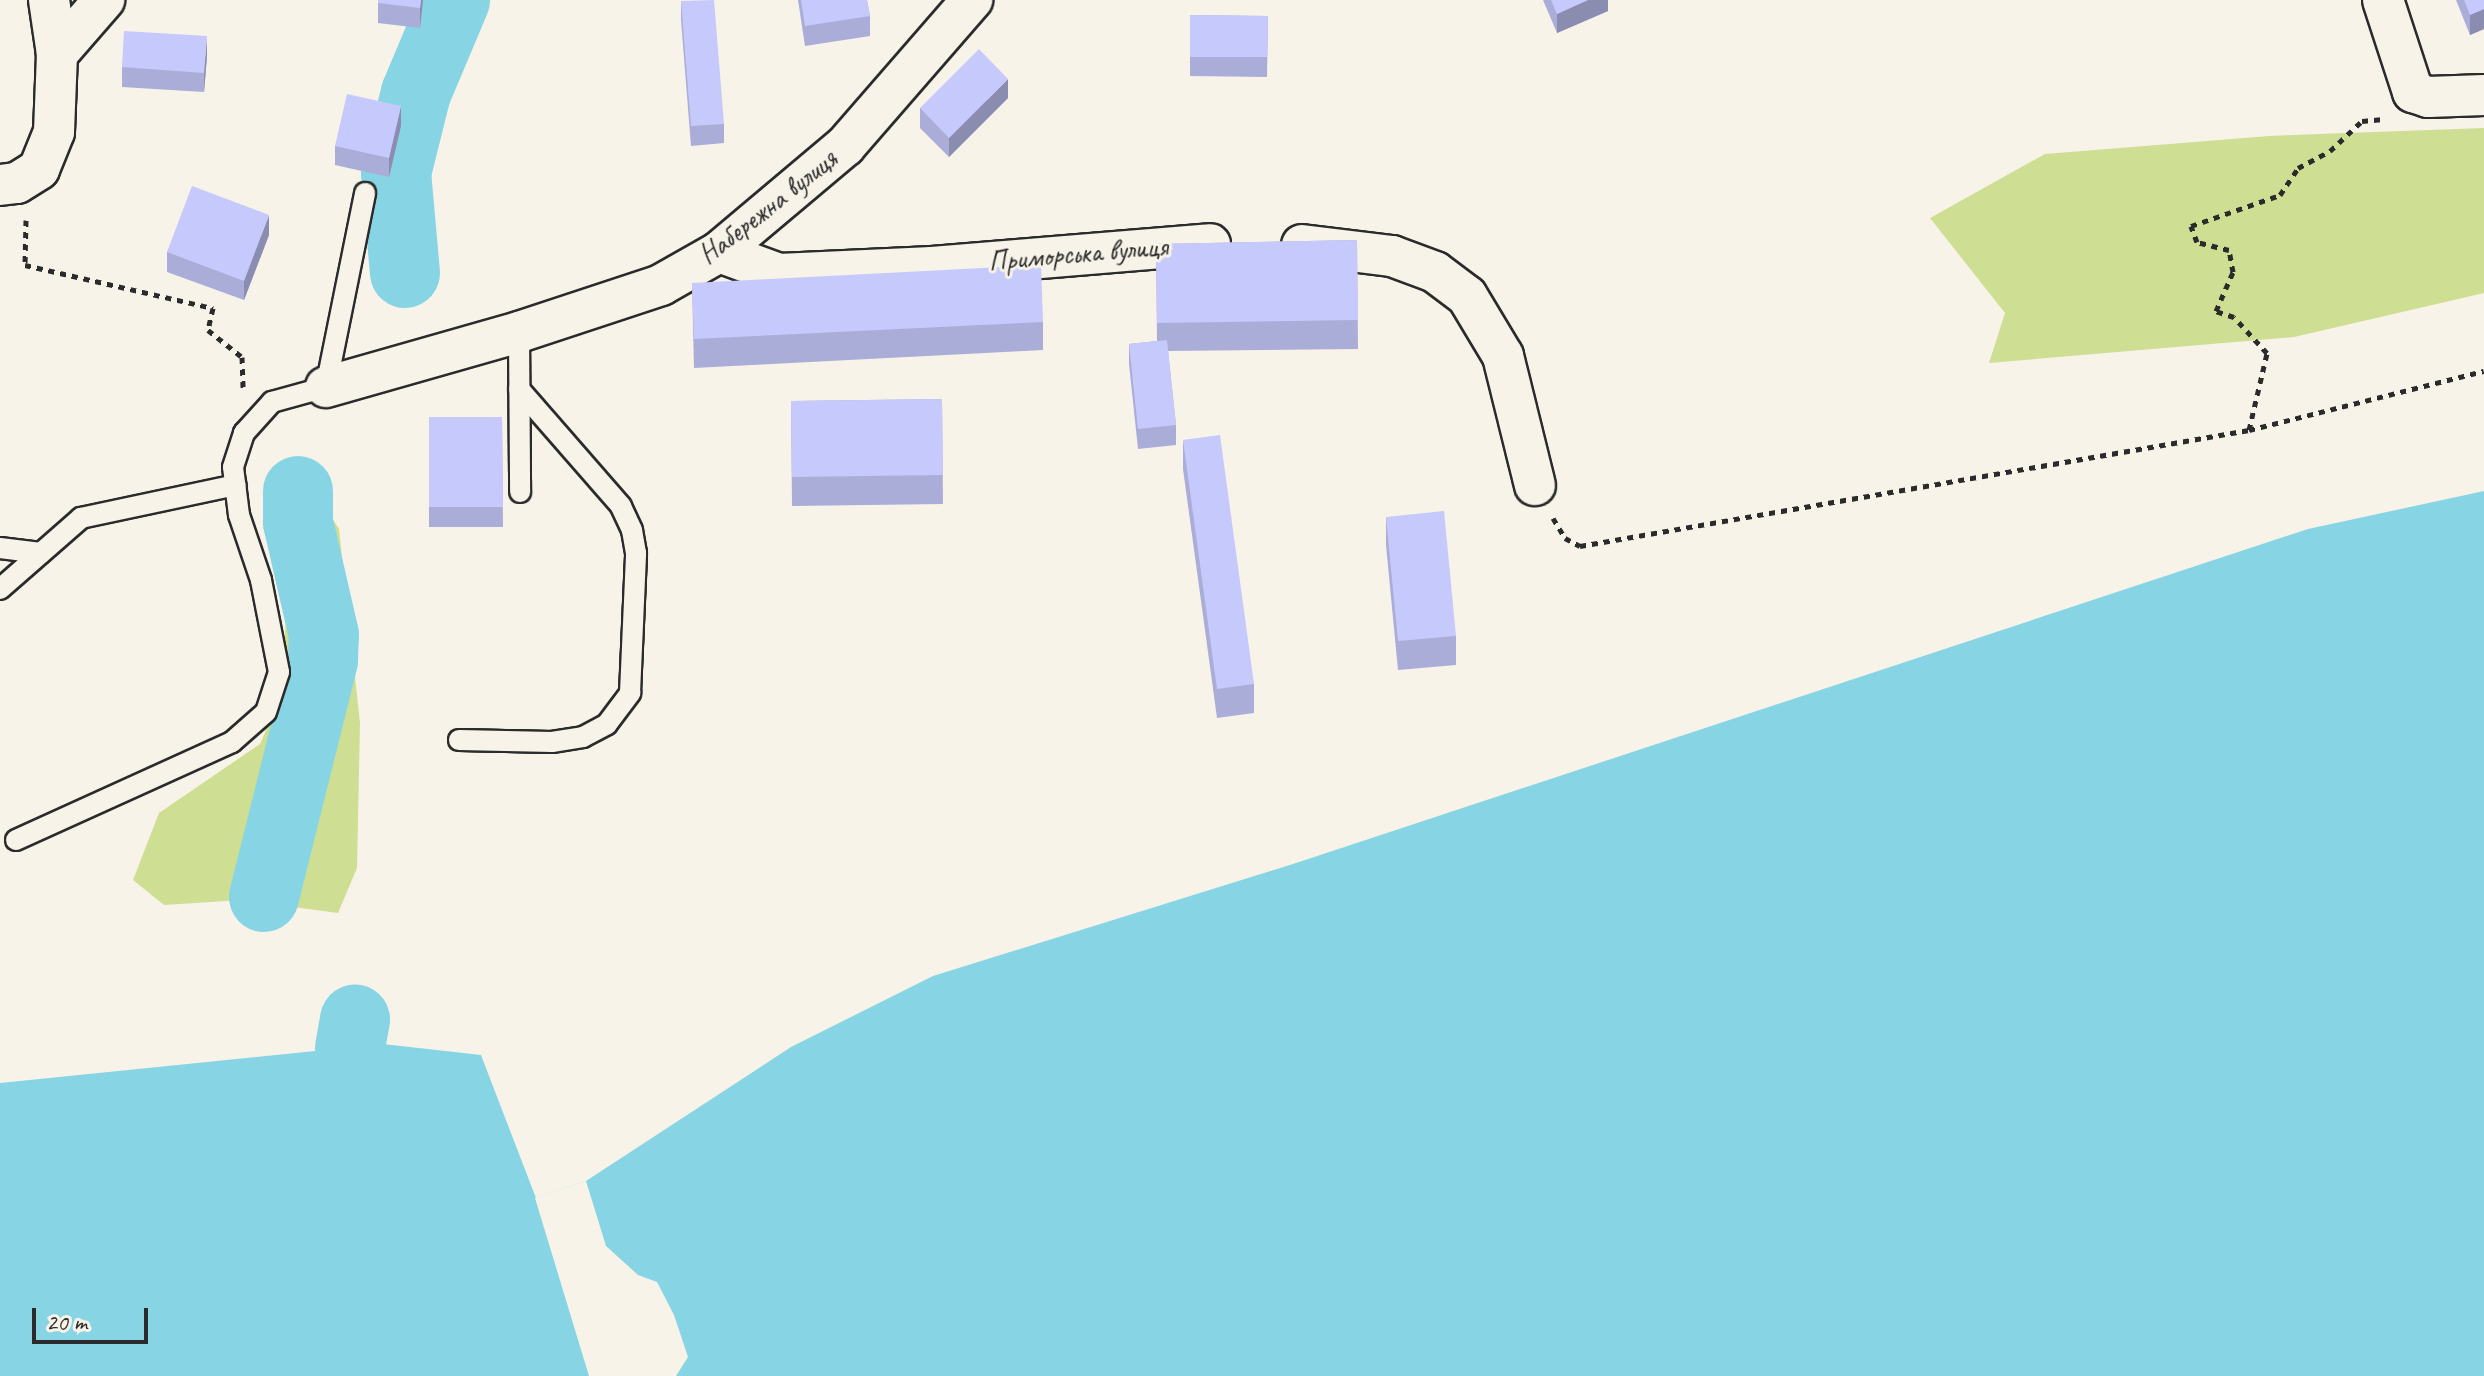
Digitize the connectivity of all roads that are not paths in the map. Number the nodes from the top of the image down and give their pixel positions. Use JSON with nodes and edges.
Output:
{"nodes":[{"id":1,"x":49,"y":0,"type":"edge"},
{"id":2,"x":104,"y":0,"type":"edge"},
{"id":3,"x":972,"y":0,"type":"edge"},
{"id":4,"x":2383,"y":0,"type":"edge"},
{"id":5,"x":57,"y":54,"type":"junction"},
{"id":6,"x":2484,"y":95,"type":"edge"},
{"id":7,"x":19,"y":179,"type":"edge"},
{"id":8,"x":365,"y":193,"type":"dead end"},
{"id":9,"x":719,"y":252,"type":"junction"},
{"id":10,"x":519,"y":332,"type":"junction"},
{"id":11,"x":326,"y":387,"type":"junction"},
{"id":12,"x":519,"y":389,"type":"junction"},
{"id":13,"x":236,"y":485,"type":"junction"},
{"id":14,"x":1535,"y":485,"type":"road end"},
{"id":15,"x":520,"y":492,"type":"dead end"},
{"id":16,"x":0,"y":548,"type":"edge"},
{"id":17,"x":41,"y":553,"type":"junction"},
{"id":18,"x":0,"y":589,"type":"edge"},
{"id":19,"x":459,"y":740,"type":"dead end"},
{"id":20,"x":16,"y":840,"type":"dead end"}],
"edges":[{"from":1,"to":5,"type":"street"},
{"from":2,"to":5,"type":"street"},
{"from":3,"to":9,"type":"street","name":"Набережна вулиця"},
{"from":4,"to":6,"type":"street"},
{"from":5,"to":7,"type":"street"},
{"from":8,"to":11,"type":"lane"},
{"from":9,"to":10,"type":"street","name":"Набережна вулиця"},
{"from":9,"to":14,"type":"street","name":"Приморська вулиця"},
{"from":10,"to":11,"type":"street","name":"Набережна вулиця"},
{"from":10,"to":12,"type":"lane"},
{"from":11,"to":13,"type":"lane"},
{"from":12,"to":15,"type":"lane"},
{"from":12,"to":19,"type":"lane"},
{"from":13,"to":17,"type":"lane"},
{"from":13,"to":20,"type":"lane"},
{"from":16,"to":17,"type":"lane"},
{"from":17,"to":18,"type":"lane"}]}
